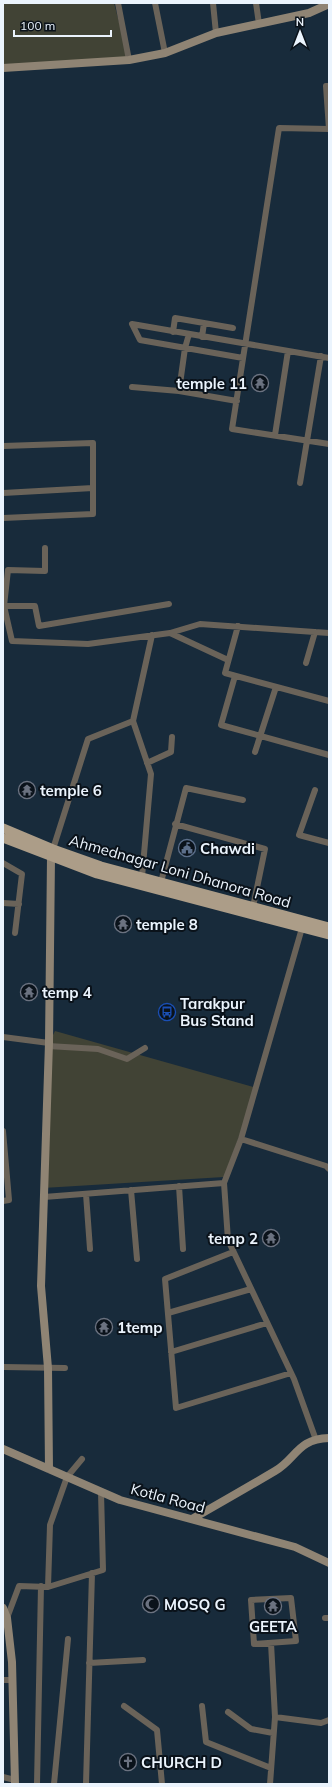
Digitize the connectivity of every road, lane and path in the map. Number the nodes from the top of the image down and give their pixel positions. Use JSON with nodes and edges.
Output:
{"nodes":[{"id":1,"x":118,"y":3,"type":"edge"},
{"id":2,"x":155,"y":3,"type":"edge"},
{"id":3,"x":213,"y":3,"type":"edge"},
{"id":4,"x":256,"y":3,"type":"edge"},
{"id":5,"x":329,"y":4,"type":"edge"},
{"id":6,"x":259,"y":24,"type":"junction"},
{"id":7,"x":216,"y":33,"type":"junction"},
{"id":8,"x":165,"y":54,"type":"junction"},
{"id":9,"x":129,"y":60,"type":"junction"},
{"id":10,"x":3,"y":68,"type":"edge"},
{"id":11,"x":329,"y":86,"type":"edge"},
{"id":12,"x":329,"y":129,"type":"edge"},
{"id":13,"x":204,"y":323,"type":"junction"},
{"id":14,"x":233,"y":328,"type":"dead end"},
{"id":15,"x":173,"y":332,"type":"junction"},
{"id":16,"x":189,"y":334,"type":"junction"},
{"id":17,"x":202,"y":337,"type":"junction"},
{"id":18,"x":245,"y":344,"type":"junction"},
{"id":19,"x":185,"y":348,"type":"junction"},
{"id":20,"x":288,"y":351,"type":"junction"},
{"id":21,"x":322,"y":356,"type":"junction"},
{"id":22,"x":243,"y":358,"type":"junction"},
{"id":23,"x":329,"y":358,"type":"edge"},
{"id":24,"x":132,"y":387,"type":"dead end"},
{"id":25,"x":179,"y":391,"type":"junction"},
{"id":26,"x":237,"y":401,"type":"junction"},
{"id":27,"x":275,"y":435,"type":"junction"},
{"id":28,"x":308,"y":440,"type":"junction"},
{"id":29,"x":329,"y":444,"type":"edge"},
{"id":30,"x":3,"y":446,"type":"edge"},
{"id":31,"x":300,"y":483,"type":"dead end"},
{"id":32,"x":93,"y":488,"type":"junction"},
{"id":33,"x":3,"y":493,"type":"edge"},
{"id":34,"x":3,"y":518,"type":"edge"},
{"id":35,"x":45,"y":548,"type":"dead end"},
{"id":36,"x":169,"y":604,"type":"dead end"},
{"id":37,"x":4,"y":606,"type":"edge"},
{"id":38,"x":3,"y":620,"type":"edge"},
{"id":39,"x":238,"y":626,"type":"junction"},
{"id":40,"x":315,"y":632,"type":"junction"},
{"id":41,"x":170,"y":633,"type":"junction"},
{"id":42,"x":329,"y":633,"type":"edge"},
{"id":43,"x":152,"y":636,"type":"junction"},
{"id":44,"x":228,"y":660,"type":"junction"},
{"id":45,"x":306,"y":663,"type":"dead end"},
{"id":46,"x":235,"y":676,"type":"junction"},
{"id":47,"x":276,"y":687,"type":"junction"},
{"id":48,"x":329,"y":701,"type":"edge"},
{"id":49,"x":133,"y":721,"type":"junction"},
{"id":50,"x":260,"y":736,"type":"junction"},
{"id":51,"x":172,"y":737,"type":"dead end"},
{"id":52,"x":255,"y":752,"type":"dead end"},
{"id":53,"x":329,"y":755,"type":"edge"},
{"id":54,"x":147,"y":763,"type":"junction"},
{"id":55,"x":315,"y":790,"type":"dead end"},
{"id":56,"x":243,"y":800,"type":"dead end"},
{"id":57,"x":175,"y":824,"type":"junction"},
{"id":58,"x":3,"y":828,"type":"edge"},
{"id":59,"x":3,"y":838,"type":"edge"},
{"id":60,"x":329,"y":843,"type":"edge"},
{"id":61,"x":52,"y":853,"type":"junction"},
{"id":62,"x":3,"y":864,"type":"edge"},
{"id":63,"x":142,"y":877,"type":"junction"},
{"id":64,"x":161,"y":882,"type":"junction"},
{"id":65,"x":3,"y":903,"type":"edge"},
{"id":66,"x":18,"y":904,"type":"junction"},
{"id":67,"x":253,"y":907,"type":"junction"},
{"id":68,"x":329,"y":927,"type":"edge"},
{"id":69,"x":302,"y":928,"type":"junction"},
{"id":70,"x":15,"y":933,"type":"dead end"},
{"id":71,"x":329,"y":935,"type":"edge"},
{"id":72,"x":3,"y":1037,"type":"edge"},
{"id":73,"x":49,"y":1045,"type":"junction"},
{"id":74,"x":145,"y":1048,"type":"dead end"},
{"id":75,"x":3,"y":1131,"type":"edge"},
{"id":76,"x":241,"y":1139,"type":"junction"},
{"id":77,"x":329,"y":1169,"type":"edge"},
{"id":78,"x":6,"y":1179,"type":"edge"},
{"id":79,"x":224,"y":1183,"type":"junction"},
{"id":80,"x":179,"y":1186,"type":"junction"},
{"id":81,"x":131,"y":1190,"type":"junction"},
{"id":82,"x":86,"y":1194,"type":"junction"},
{"id":83,"x":44,"y":1197,"type":"junction"},
{"id":84,"x":3,"y":1201,"type":"edge"},
{"id":85,"x":90,"y":1249,"type":"dead end"},
{"id":86,"x":183,"y":1249,"type":"dead end"},
{"id":87,"x":234,"y":1252,"type":"junction"},
{"id":88,"x":138,"y":1258,"type":"dead end"},
{"id":89,"x":251,"y":1289,"type":"junction"},
{"id":90,"x":168,"y":1313,"type":"junction"},
{"id":91,"x":267,"y":1323,"type":"junction"},
{"id":92,"x":171,"y":1352,"type":"junction"},
{"id":93,"x":3,"y":1368,"type":"edge"},
{"id":94,"x":48,"y":1368,"type":"junction"},
{"id":95,"x":65,"y":1368,"type":"dead end"},
{"id":96,"x":291,"y":1373,"type":"junction"},
{"id":97,"x":329,"y":1438,"type":"edge"},
{"id":98,"x":316,"y":1440,"type":"junction"},
{"id":99,"x":3,"y":1449,"type":"edge"},
{"id":100,"x":82,"y":1459,"type":"dead end"},
{"id":101,"x":49,"y":1469,"type":"junction"},
{"id":102,"x":66,"y":1477,"type":"junction"},
{"id":103,"x":101,"y":1492,"type":"junction"},
{"id":104,"x":192,"y":1519,"type":"junction"},
{"id":105,"x":329,"y":1563,"type":"edge"},
{"id":106,"x":92,"y":1573,"type":"junction"},
{"id":107,"x":41,"y":1586,"type":"junction"},
{"id":108,"x":48,"y":1587,"type":"junction"},
{"id":109,"x":3,"y":1608,"type":"edge"},
{"id":110,"x":5,"y":1618,"type":"edge"},
{"id":111,"x":68,"y":1639,"type":"dead end"},
{"id":112,"x":271,"y":1643,"type":"junction"},
{"id":113,"x":142,"y":1660,"type":"dead end"},
{"id":114,"x":90,"y":1663,"type":"junction"},
{"id":115,"x":3,"y":1680,"type":"edge"},
{"id":116,"x":12,"y":1680,"type":"junction"},
{"id":117,"x":124,"y":1706,"type":"dead end"},
{"id":118,"x":202,"y":1706,"type":"dead end"},
{"id":119,"x":228,"y":1712,"type":"dead end"},
{"id":120,"x":275,"y":1717,"type":"junction"},
{"id":121,"x":329,"y":1720,"type":"edge"},
{"id":122,"x":274,"y":1733,"type":"junction"},
{"id":123,"x":271,"y":1768,"type":"junction"},
{"id":124,"x":3,"y":1777,"type":"edge"},
{"id":125,"x":15,"y":1782,"type":"edge"},
{"id":126,"x":37,"y":1784,"type":"edge"},
{"id":127,"x":54,"y":1784,"type":"edge"},
{"id":128,"x":86,"y":1784,"type":"edge"},
{"id":129,"x":162,"y":1784,"type":"edge"},
{"id":130,"x":270,"y":1784,"type":"edge"}],
"edges":[{"from":1,"to":9,"type":"street"},
{"from":2,"to":8,"type":"street"},
{"from":3,"to":7,"type":"street"},
{"from":4,"to":6,"type":"street"},
{"from":5,"to":6,"type":"street"},
{"from":6,"to":7,"type":"street"},
{"from":7,"to":8,"type":"street"},
{"from":8,"to":9,"type":"street"},
{"from":9,"to":10,"type":"street"},
{"from":11,"to":12,"type":"street"},
{"from":12,"to":18,"type":"street"},
{"from":13,"to":14,"type":"street"},
{"from":13,"to":15,"type":"street"},
{"from":13,"to":17,"type":"street"},
{"from":15,"to":16,"type":"street"},
{"from":15,"to":19,"type":"street"},
{"from":16,"to":17,"type":"street"},
{"from":16,"to":19,"type":"street"},
{"from":17,"to":18,"type":"street"},
{"from":18,"to":20,"type":"street"},
{"from":18,"to":22,"type":"street"},
{"from":19,"to":22,"type":"street"},
{"from":19,"to":25,"type":"street"},
{"from":20,"to":21,"type":"street"},
{"from":20,"to":27,"type":"street"},
{"from":21,"to":23,"type":"street"},
{"from":21,"to":28,"type":"street"},
{"from":22,"to":26,"type":"street"},
{"from":24,"to":25,"type":"street"},
{"from":25,"to":26,"type":"street"},
{"from":26,"to":27,"type":"street"},
{"from":27,"to":28,"type":"street"},
{"from":28,"to":29,"type":"street"},
{"from":28,"to":31,"type":"street"},
{"from":30,"to":32,"type":"street"},
{"from":32,"to":33,"type":"street"},
{"from":32,"to":34,"type":"street"},
{"from":35,"to":37,"type":"street"},
{"from":36,"to":37,"type":"street"},
{"from":37,"to":38,"type":"street"},
{"from":37,"to":43,"type":"street"},
{"from":39,"to":40,"type":"street"},
{"from":39,"to":41,"type":"street"},
{"from":39,"to":44,"type":"street"},
{"from":40,"to":42,"type":"street"},
{"from":40,"to":45,"type":"street"},
{"from":41,"to":43,"type":"street"},
{"from":41,"to":44,"type":"street"},
{"from":43,"to":49,"type":"street"},
{"from":44,"to":46,"type":"street"},
{"from":46,"to":47,"type":"street"},
{"from":46,"to":50,"type":"street"},
{"from":47,"to":48,"type":"street"},
{"from":47,"to":50,"type":"street"},
{"from":49,"to":54,"type":"street"},
{"from":49,"to":61,"type":"street"},
{"from":50,"to":52,"type":"street"},
{"from":50,"to":53,"type":"street"},
{"from":51,"to":54,"type":"street"},
{"from":54,"to":63,"type":"street"},
{"from":55,"to":60,"type":"street"},
{"from":56,"to":57,"type":"street"},
{"from":57,"to":64,"type":"street"},
{"from":57,"to":67,"type":"street"},
{"from":58,"to":61,"type":"main road","name":"Ahmednagar Loni Dhanora Road"},
{"from":59,"to":61,"type":"main road","name":"Ahmednagar Loni Dhanora Road"},
{"from":61,"to":63,"type":"main road","name":"Ahmednagar Loni Dhanora Road"},
{"from":61,"to":69,"type":"main road","name":"Ahmednagar Loni Dhanora Road"},
{"from":61,"to":73,"type":"street"},
{"from":62,"to":66,"type":"street"},
{"from":63,"to":64,"type":"main road","name":"Ahmednagar Loni Dhanora Road"},
{"from":64,"to":67,"type":"main road","name":"Ahmednagar Loni Dhanora Road"},
{"from":65,"to":66,"type":"street"},
{"from":66,"to":70,"type":"street"},
{"from":67,"to":68,"type":"main road","name":"Ahmednagar Loni Dhanora Road"},
{"from":69,"to":71,"type":"main road","name":"Ahmednagar Loni Dhanora Road"},
{"from":69,"to":76,"type":"street"},
{"from":72,"to":73,"type":"street"},
{"from":73,"to":74,"type":"street"},
{"from":73,"to":83,"type":"street"},
{"from":75,"to":78,"type":"street"},
{"from":76,"to":77,"type":"street"},
{"from":76,"to":79,"type":"street"},
{"from":78,"to":84,"type":"street"},
{"from":79,"to":80,"type":"street"},
{"from":79,"to":87,"type":"street"},
{"from":80,"to":81,"type":"street"},
{"from":80,"to":86,"type":"street"},
{"from":81,"to":82,"type":"street"},
{"from":81,"to":88,"type":"street"},
{"from":82,"to":83,"type":"street"},
{"from":82,"to":85,"type":"street"},
{"from":83,"to":94,"type":"street"},
{"from":87,"to":89,"type":"street"},
{"from":87,"to":90,"type":"street"},
{"from":89,"to":90,"type":"street"},
{"from":89,"to":91,"type":"street"},
{"from":90,"to":92,"type":"street"},
{"from":91,"to":92,"type":"street"},
{"from":91,"to":96,"type":"street"},
{"from":92,"to":96,"type":"street"},
{"from":93,"to":94,"type":"street"},
{"from":94,"to":95,"type":"street"},
{"from":94,"to":101,"type":"street"},
{"from":96,"to":98,"type":"street"},
{"from":97,"to":98,"type":"street"},
{"from":98,"to":104,"type":"street"},
{"from":99,"to":101,"type":"street","name":"Kotla Road"},
{"from":100,"to":102,"type":"street"},
{"from":101,"to":102,"type":"street","name":"Kotla Road"},
{"from":102,"to":103,"type":"street","name":"Kotla Road"},
{"from":102,"to":108,"type":"street"},
{"from":103,"to":104,"type":"street","name":"Kotla Road"},
{"from":103,"to":106,"type":"street"},
{"from":104,"to":105,"type":"street","name":"Kotla Road"},
{"from":106,"to":108,"type":"street"},
{"from":106,"to":114,"type":"street"},
{"from":107,"to":108,"type":"street"},
{"from":107,"to":110,"type":"street"},
{"from":107,"to":126,"type":"street"},
{"from":109,"to":110,"type":"street"},
{"from":110,"to":116,"type":"street"},
{"from":111,"to":127,"type":"street"},
{"from":112,"to":112,"type":"street"},
{"from":112,"to":120,"type":"street"},
{"from":113,"to":114,"type":"street"},
{"from":114,"to":128,"type":"street"},
{"from":115,"to":116,"type":"street"},
{"from":116,"to":125,"type":"street"},
{"from":117,"to":129,"type":"street"},
{"from":118,"to":123,"type":"street"},
{"from":119,"to":122,"type":"street"},
{"from":120,"to":121,"type":"street"},
{"from":120,"to":122,"type":"street"},
{"from":122,"to":123,"type":"street"},
{"from":123,"to":130,"type":"street"},
{"from":124,"to":125,"type":"street"}]}
